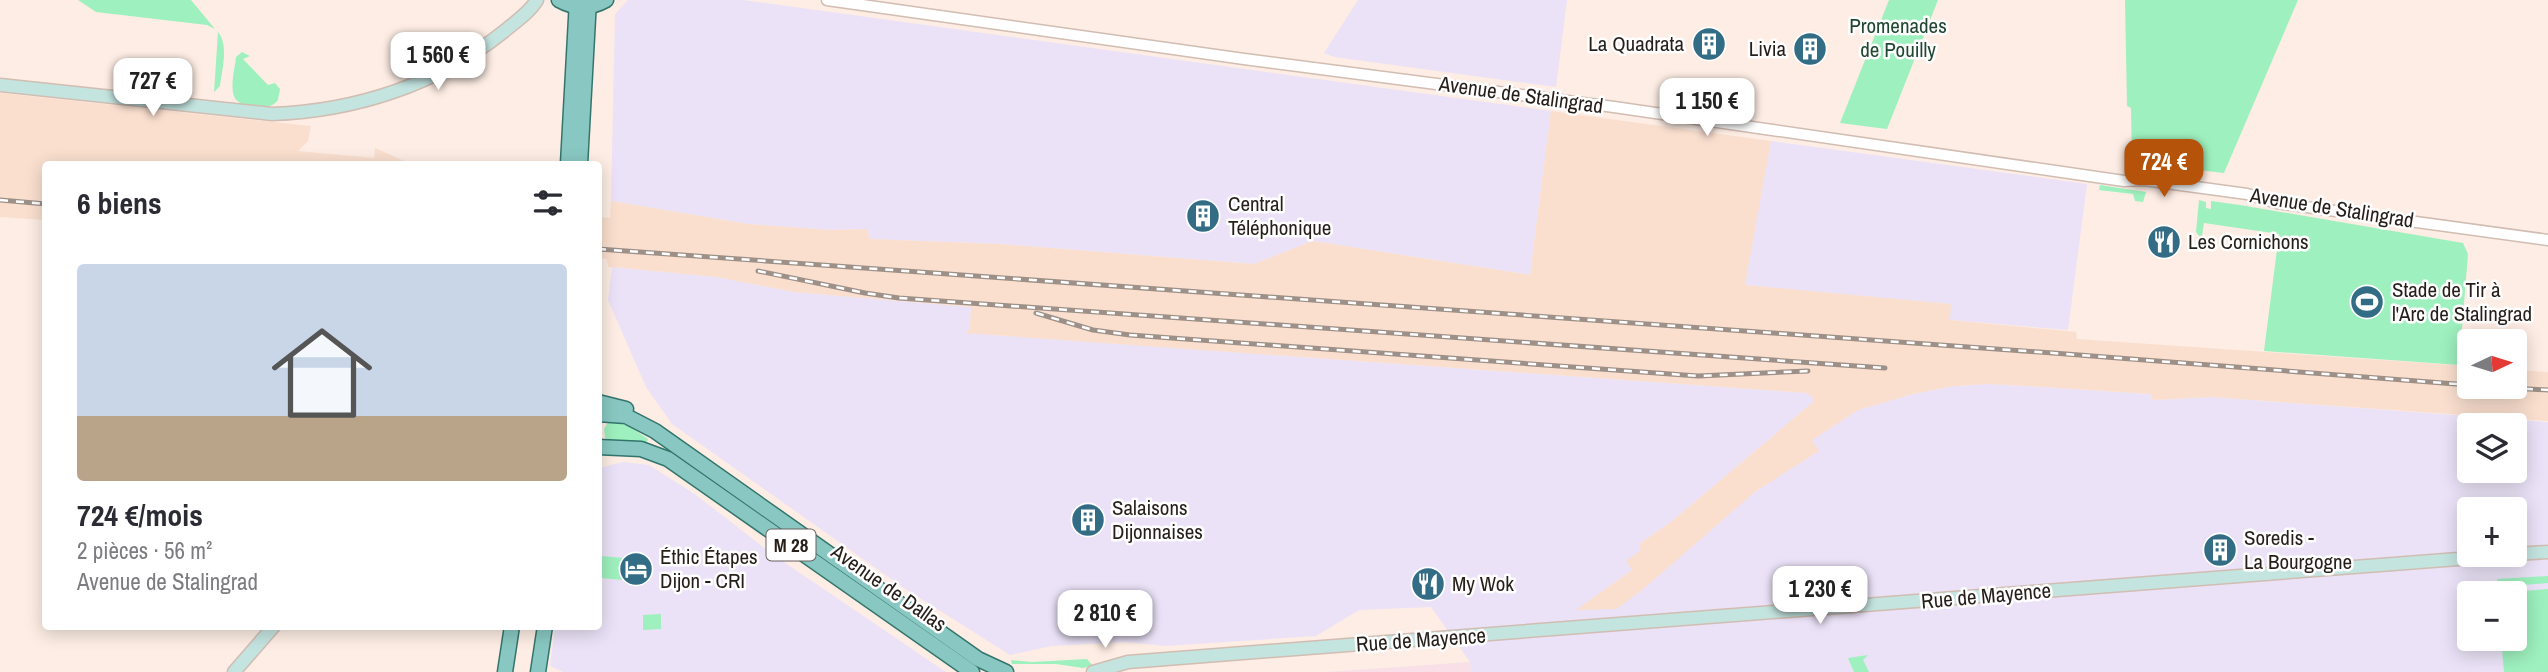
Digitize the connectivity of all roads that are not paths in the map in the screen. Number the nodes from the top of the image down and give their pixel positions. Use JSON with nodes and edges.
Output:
{"nodes":[{"id":1,"x":559,"y":0,"type":"edge"},
{"id":2,"x":606,"y":0,"type":"edge"},
{"id":3,"x":827,"y":0,"type":"edge"},
{"id":4,"x":540,"y":2,"type":"edge"},
{"id":5,"x":583,"y":4,"type":"edge"},
{"id":6,"x":0,"y":85,"type":"edge"},
{"id":7,"x":568,"y":161,"type":"edge"},
{"id":8,"x":580,"y":161,"type":"edge"},
{"id":9,"x":2548,"y":240,"type":"edge"},
{"id":10,"x":602,"y":403,"type":"edge"},
{"id":11,"x":602,"y":414,"type":"edge"},
{"id":12,"x":655,"y":431,"type":"junction"},
{"id":13,"x":602,"y":447,"type":"edge"},
{"id":14,"x":2548,"y":552,"type":"edge"},
{"id":15,"x":2527,"y":554,"type":"edge"},
{"id":16,"x":2457,"y":559,"type":"edge"},
{"id":17,"x":271,"y":630,"type":"edge"},
{"id":18,"x":511,"y":630,"type":"edge"},
{"id":19,"x":544,"y":630,"type":"edge"},
{"id":20,"x":1128,"y":662,"type":"junction"},
{"id":21,"x":234,"y":672,"type":"edge"},
{"id":22,"x":505,"y":672,"type":"edge"},
{"id":23,"x":538,"y":672,"type":"edge"},
{"id":24,"x":972,"y":672,"type":"edge"},
{"id":25,"x":1006,"y":672,"type":"edge"},
{"id":26,"x":1093,"y":672,"type":"edge"},
{"id":27,"x":1118,"y":672,"type":"edge"}],
"edges":[{"from":1,"to":5,"type":"main road"},
{"from":2,"to":5,"type":"main road"},
{"from":3,"to":9,"type":"street","name":"Avenue de Stalingrad"},
{"from":4,"to":6,"type":"main road"},
{"from":5,"to":7,"type":"main road"},
{"from":5,"to":8,"type":"main road"},
{"from":10,"to":12,"type":"main road","name":"Avenue de Dallas","number":"M 28"},
{"from":11,"to":12,"type":"main road","name":"Avenue de Dallas","number":"M 28"},
{"from":12,"to":25,"type":"main road","name":"Avenue de Dallas","number":"M 28"},
{"from":13,"to":24,"type":"main road","name":"Avenue de Dallas","number":"M 28"},
{"from":14,"to":15,"type":"main road","name":"Rue de Mayence"},
{"from":16,"to":20,"type":"main road","name":"Rue de Mayence"},
{"from":17,"to":21,"type":"main road"},
{"from":18,"to":22,"type":"main road"},
{"from":19,"to":23,"type":"main road"},
{"from":20,"to":26,"type":"main road","name":"Rue de Mayence"},
{"from":20,"to":27,"type":"main road"}]}
